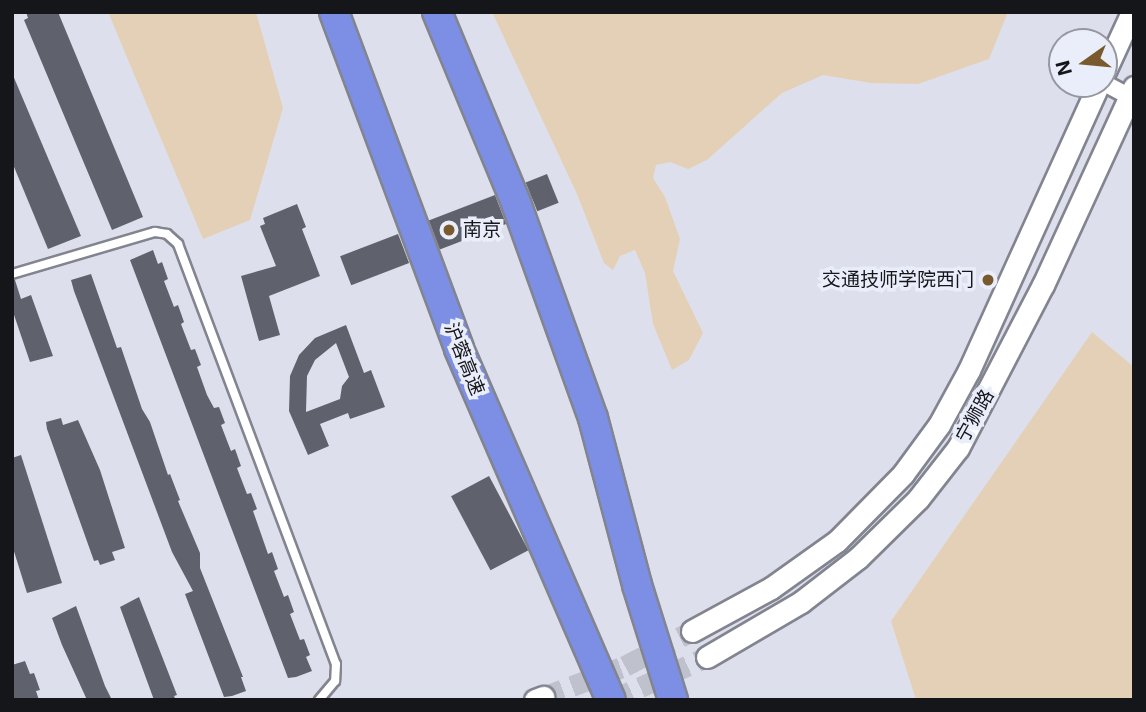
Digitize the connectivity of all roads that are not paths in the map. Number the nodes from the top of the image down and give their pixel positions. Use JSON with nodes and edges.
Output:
{"nodes":[{"id":1,"x":334,"y":12,"type":"edge"},
{"id":2,"x":438,"y":12,"type":"edge"},
{"id":3,"x":1132,"y":12,"type":"edge"},
{"id":4,"x":1118,"y":42,"type":"edge"},
{"id":5,"x":1132,"y":94,"type":"edge"},
{"id":6,"x":1093,"y":98,"type":"edge"},
{"id":7,"x":12,"y":274,"type":"edge"},
{"id":8,"x":692,"y":631,"type":"tunnel mouth"},
{"id":9,"x":707,"y":657,"type":"tunnel mouth"},
{"id":10,"x":319,"y":700,"type":"edge"},
{"id":11,"x":611,"y":700,"type":"edge"},
{"id":12,"x":673,"y":700,"type":"edge"}],
"edges":[{"from":1,"to":11,"type":"highway","name":"沪蓉高速"},
{"from":2,"to":12,"type":"highway"},
{"from":3,"to":4,"type":"main road"},
{"from":5,"to":9,"type":"main road","name":"宁狮路"},
{"from":6,"to":8,"type":"main road","name":"宁狮路"},
{"from":7,"to":10,"type":"lane"}]}
